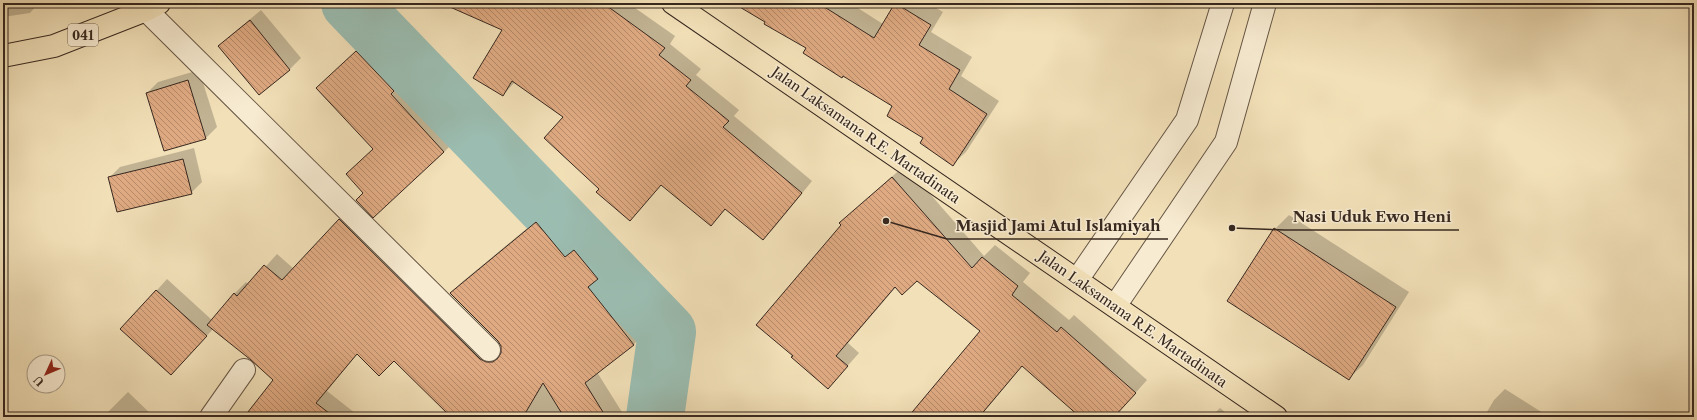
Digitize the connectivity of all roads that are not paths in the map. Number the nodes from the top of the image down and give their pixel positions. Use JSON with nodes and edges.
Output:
{"nodes":[{"id":1,"x":673,"y":3,"type":"edge"},
{"id":2,"x":1223,"y":3,"type":"edge"},
{"id":3,"x":1265,"y":3,"type":"edge"},
{"id":4,"x":152,"y":6,"type":"edge"},
{"id":5,"x":3,"y":56,"type":"edge"},
{"id":6,"x":1077,"y":280,"type":"junction"},
{"id":7,"x":1114,"y":306,"type":"junction"},
{"id":8,"x":489,"y":350,"type":"dead end"},
{"id":9,"x":244,"y":370,"type":"dead end"},
{"id":10,"x":210,"y":417,"type":"edge"},
{"id":11,"x":1276,"y":417,"type":"edge"}],
"edges":[{"from":1,"to":6,"type":"main road","name":"Jalan Laksamana R.E. Martadinata"},
{"from":2,"to":6,"type":"street"},
{"from":3,"to":7,"type":"street"},
{"from":4,"to":5,"type":"main road","number":"041"},
{"from":4,"to":8,"type":"street"},
{"from":6,"to":7,"type":"main road","name":"Jalan Laksamana R.E. Martadinata"},
{"from":7,"to":11,"type":"main road","name":"Jalan Laksamana R.E. Martadinata"},
{"from":9,"to":10,"type":"street"}]}
